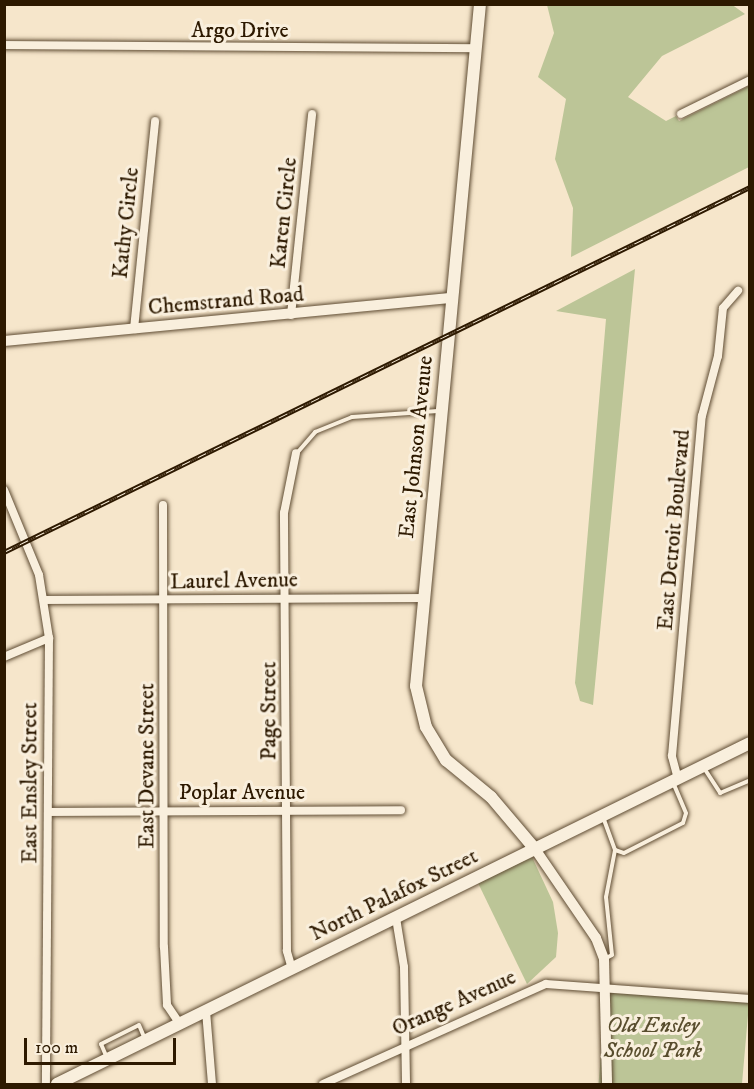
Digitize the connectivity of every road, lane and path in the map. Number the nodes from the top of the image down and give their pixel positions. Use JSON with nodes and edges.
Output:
{"nodes":[{"id":1,"x":480,"y":4,"type":"edge"},
{"id":2,"x":4,"y":45,"type":"edge"},
{"id":3,"x":476,"y":48,"type":"junction"},
{"id":4,"x":750,"y":80,"type":"edge"},
{"id":5,"x":312,"y":114,"type":"dead end"},
{"id":6,"x":681,"y":114,"type":"dead end"},
{"id":7,"x":155,"y":121,"type":"dead end"},
{"id":8,"x":738,"y":291,"type":"dead end"},
{"id":9,"x":450,"y":298,"type":"junction"},
{"id":10,"x":291,"y":315,"type":"junction"},
{"id":11,"x":134,"y":329,"type":"junction"},
{"id":12,"x":4,"y":341,"type":"edge"},
{"id":13,"x":439,"y":411,"type":"junction"},
{"id":14,"x":296,"y":453,"type":"joint"},
{"id":15,"x":4,"y":490,"type":"edge"},
{"id":16,"x":164,"y":505,"type":"dead end"},
{"id":17,"x":287,"y":598,"type":"junction"},
{"id":18,"x":422,"y":598,"type":"junction"},
{"id":19,"x":45,"y":600,"type":"junction"},
{"id":20,"x":164,"y":600,"type":"junction"},
{"id":21,"x":49,"y":638,"type":"junction"},
{"id":22,"x":4,"y":657,"type":"edge"},
{"id":23,"x":750,"y":743,"type":"edge"},
{"id":24,"x":703,"y":766,"type":"junction"},
{"id":25,"x":675,"y":780,"type":"junction"},
{"id":26,"x":750,"y":780,"type":"edge"},
{"id":27,"x":401,"y":810,"type":"dead end"},
{"id":28,"x":166,"y":811,"type":"junction"},
{"id":29,"x":287,"y":811,"type":"junction"},
{"id":30,"x":48,"y":812,"type":"junction"},
{"id":31,"x":602,"y":816,"type":"junction"},
{"id":32,"x":535,"y":849,"type":"junction"},
{"id":33,"x":615,"y":850,"type":"junction"},
{"id":34,"x":396,"y":918,"type":"junction"},
{"id":35,"x":604,"y":959,"type":"junction"},
{"id":36,"x":292,"y":969,"type":"junction"},
{"id":37,"x":606,"y":986,"type":"junction"},
{"id":38,"x":750,"y":999,"type":"edge"},
{"id":39,"x":206,"y":1011,"type":"junction"},
{"id":40,"x":180,"y":1024,"type":"junction"},
{"id":41,"x":406,"y":1044,"type":"junction"},
{"id":42,"x":46,"y":1084,"type":"edge"},
{"id":43,"x":57,"y":1084,"type":"edge"},
{"id":44,"x":212,"y":1084,"type":"edge"},
{"id":45,"x":323,"y":1084,"type":"edge"},
{"id":46,"x":406,"y":1084,"type":"edge"},
{"id":47,"x":607,"y":1084,"type":"edge"}],
"edges":[{"from":1,"to":3,"type":"main road","name":"East Johnson Avenue"},
{"from":2,"to":3,"type":"street","name":"Argo Drive"},
{"from":3,"to":9,"type":"main road","name":"East Johnson Avenue"},
{"from":4,"to":6,"type":"street"},
{"from":5,"to":10,"type":"street","name":"Karen Circle"},
{"from":7,"to":11,"type":"street","name":"Kathy Circle"},
{"from":8,"to":25,"type":"street","name":"East Detroit Boulevard"},
{"from":9,"to":10,"type":"street","name":"Chemstrand Road"},
{"from":9,"to":13,"type":"main road","name":"East Johnson Avenue"},
{"from":10,"to":11,"type":"street","name":"Chemstrand Road"},
{"from":11,"to":12,"type":"street","name":"Chemstrand Road"},
{"from":13,"to":14,"type":"lane"},
{"from":13,"to":18,"type":"main road","name":"East Johnson Avenue"},
{"from":14,"to":17,"type":"street","name":"Page Street"},
{"from":15,"to":19,"type":"street","name":"East Ensley Street"},
{"from":16,"to":20,"type":"street","name":"East Devane Street"},
{"from":17,"to":18,"type":"street","name":"Laurel Avenue"},
{"from":17,"to":20,"type":"street","name":"Laurel Avenue"},
{"from":17,"to":29,"type":"street","name":"Page Street"},
{"from":18,"to":32,"type":"main road","name":"East Johnson Avenue"},
{"from":19,"to":20,"type":"street","name":"Laurel Avenue"},
{"from":19,"to":21,"type":"street","name":"East Ensley Street"},
{"from":20,"to":28,"type":"street","name":"East Devane Street"},
{"from":21,"to":22,"type":"street"},
{"from":21,"to":30,"type":"street","name":"East Ensley Street"},
{"from":23,"to":24,"type":"main road","name":"North Palafox Street"},
{"from":24,"to":25,"type":"main road","name":"North Palafox Street"},
{"from":24,"to":26,"type":"lane"},
{"from":25,"to":31,"type":"main road","name":"North Palafox Street"},
{"from":25,"to":33,"type":"lane"},
{"from":27,"to":29,"type":"street","name":"Poplar Avenue"},
{"from":28,"to":29,"type":"street","name":"Poplar Avenue"},
{"from":28,"to":30,"type":"street","name":"Poplar Avenue"},
{"from":28,"to":40,"type":"street","name":"East Devane Street"},
{"from":29,"to":36,"type":"street","name":"Page Street"},
{"from":30,"to":42,"type":"street","name":"East Ensley Street"},
{"from":31,"to":32,"type":"main road","name":"North Palafox Street"},
{"from":31,"to":33,"type":"lane"},
{"from":32,"to":34,"type":"main road","name":"North Palafox Street"},
{"from":32,"to":35,"type":"street"},
{"from":33,"to":35,"type":"lane"},
{"from":34,"to":36,"type":"main road","name":"North Palafox Street"},
{"from":34,"to":41,"type":"street"},
{"from":35,"to":37,"type":"street"},
{"from":36,"to":39,"type":"main road","name":"North Palafox Street"},
{"from":37,"to":38,"type":"street","name":"Orange Avenue"},
{"from":37,"to":41,"type":"street","name":"Orange Avenue"},
{"from":37,"to":47,"type":"street"},
{"from":39,"to":40,"type":"main road","name":"North Palafox Street"},
{"from":39,"to":44,"type":"street"},
{"from":40,"to":43,"type":"main road","name":"North Palafox Street"},
{"from":41,"to":45,"type":"street","name":"Orange Avenue"},
{"from":41,"to":46,"type":"street"}]}
